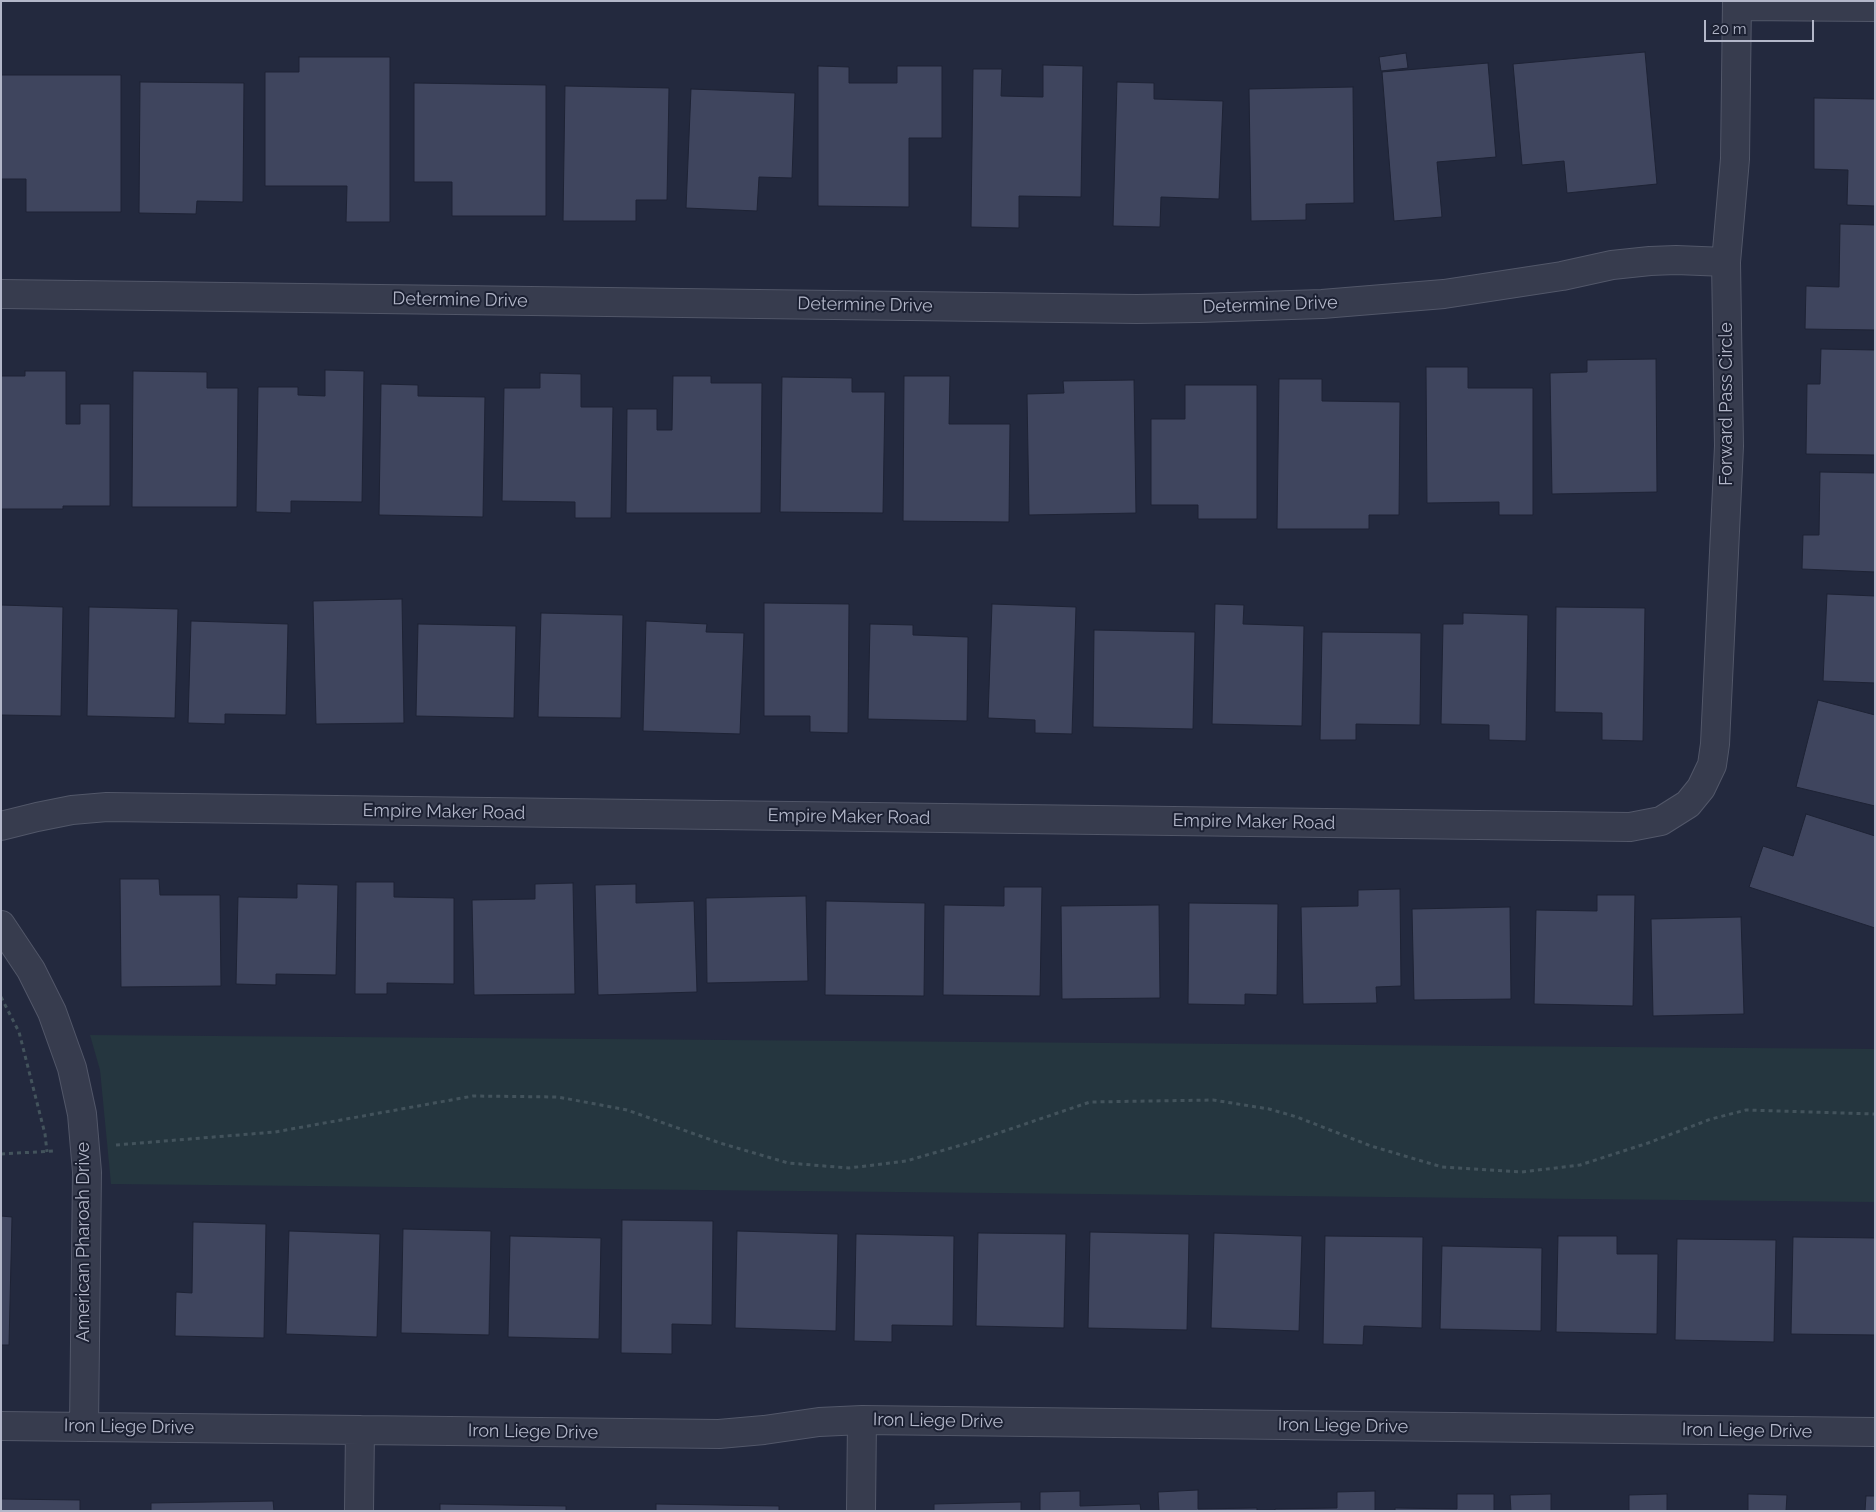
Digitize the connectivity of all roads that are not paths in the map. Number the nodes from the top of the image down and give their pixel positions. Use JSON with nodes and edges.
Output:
{"nodes":[{"id":1,"x":1737,"y":4,"type":"edge"},
{"id":2,"x":1875,"y":8,"type":"edge"},
{"id":3,"x":1726,"y":262,"type":"junction"},
{"id":4,"x":1,"y":294,"type":"edge"},
{"id":5,"x":1691,"y":801,"type":"joint"},
{"id":6,"x":1,"y":826,"type":"edge"},
{"id":7,"x":1,"y":925,"type":"edge"},
{"id":8,"x":862,"y":1420,"type":"junction"},
{"id":9,"x":1,"y":1426,"type":"edge"},
{"id":10,"x":84,"y":1427,"type":"junction"},
{"id":11,"x":360,"y":1430,"type":"junction"},
{"id":12,"x":1875,"y":1432,"type":"edge"},
{"id":13,"x":359,"y":1511,"type":"edge"},
{"id":14,"x":861,"y":1511,"type":"edge"}],
"edges":[{"from":1,"to":2,"type":"street"},
{"from":1,"to":3,"type":"street","name":"Forward Pass Circle"},
{"from":3,"to":4,"type":"street","name":"Determine Drive"},
{"from":3,"to":5,"type":"street","name":"Forward Pass Circle"},
{"from":5,"to":6,"type":"street","name":"Empire Maker Road"},
{"from":7,"to":10,"type":"street","name":"American Pharoah Drive"},
{"from":8,"to":11,"type":"street","name":"Iron Liege Drive"},
{"from":8,"to":12,"type":"street","name":"Iron Liege Drive"},
{"from":8,"to":14,"type":"street"},
{"from":9,"to":10,"type":"street","name":"Iron Liege Drive"},
{"from":10,"to":11,"type":"street","name":"Iron Liege Drive"},
{"from":11,"to":13,"type":"street"}]}
